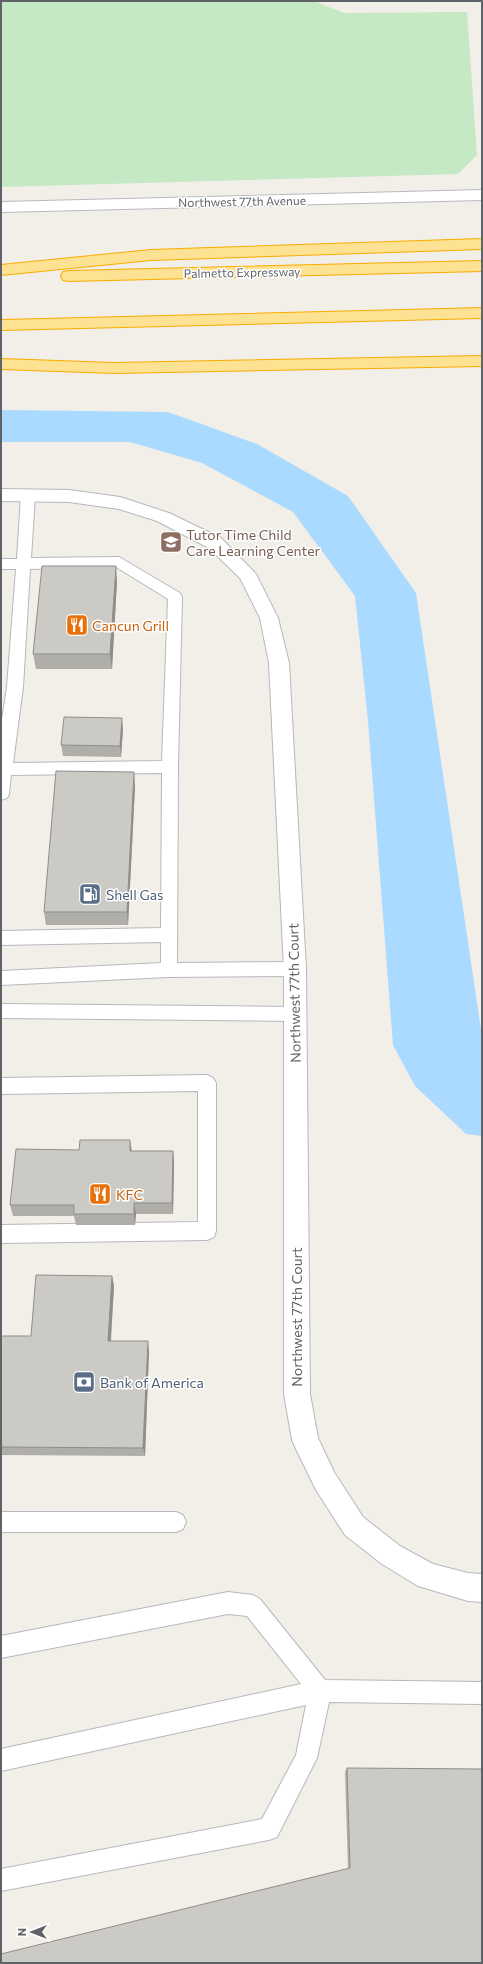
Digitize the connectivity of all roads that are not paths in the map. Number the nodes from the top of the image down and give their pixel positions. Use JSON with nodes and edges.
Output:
{"nodes":[{"id":1,"x":482,"y":195,"type":"edge"},
{"id":2,"x":1,"y":207,"type":"edge"},
{"id":3,"x":482,"y":244,"type":"edge"},
{"id":4,"x":482,"y":266,"type":"edge"},
{"id":5,"x":1,"y":270,"type":"edge"},
{"id":6,"x":1,"y":278,"type":"edge"},
{"id":7,"x":482,"y":313,"type":"edge"},
{"id":8,"x":1,"y":325,"type":"edge"},
{"id":9,"x":482,"y":360,"type":"edge"},
{"id":10,"x":1,"y":364,"type":"edge"},
{"id":11,"x":1,"y":495,"type":"edge"},
{"id":12,"x":28,"y":495,"type":"junction"},
{"id":13,"x":1,"y":564,"type":"edge"},
{"id":14,"x":23,"y":564,"type":"junction"},
{"id":15,"x":5,"y":732,"type":"edge"},
{"id":16,"x":170,"y":767,"type":"junction"},
{"id":17,"x":4,"y":769,"type":"junction"},
{"id":18,"x":1,"y":794,"type":"edge"},
{"id":19,"x":169,"y":935,"type":"junction"},
{"id":20,"x":1,"y":938,"type":"edge"},
{"id":21,"x":295,"y":968,"type":"junction"},
{"id":22,"x":169,"y":970,"type":"junction"},
{"id":23,"x":1,"y":978,"type":"edge"},
{"id":24,"x":1,"y":1011,"type":"edge"},
{"id":25,"x":294,"y":1014,"type":"junction"},
{"id":26,"x":1,"y":1086,"type":"edge"},
{"id":27,"x":1,"y":1234,"type":"edge"},
{"id":28,"x":1,"y":1522,"type":"edge"},
{"id":29,"x":176,"y":1522,"type":"dead end"},
{"id":30,"x":482,"y":1588,"type":"edge"},
{"id":31,"x":1,"y":1648,"type":"edge"},
{"id":32,"x":320,"y":1691,"type":"junction"},
{"id":33,"x":482,"y":1693,"type":"edge"},
{"id":34,"x":1,"y":1760,"type":"edge"},
{"id":35,"x":1,"y":1880,"type":"edge"}],
"edges":[{"from":1,"to":2,"type":"street","name":"Northwest 77th Avenue"},
{"from":3,"to":5,"type":"highway"},
{"from":4,"to":6,"type":"highway","name":"Palmetto Expressway"},
{"from":7,"to":8,"type":"highway"},
{"from":9,"to":10,"type":"highway"},
{"from":11,"to":12,"type":"street","name":"Northwest 77th Court"},
{"from":12,"to":14,"type":"lane"},
{"from":12,"to":21,"type":"street","name":"Northwest 77th Court"},
{"from":13,"to":14,"type":"lane"},
{"from":14,"to":15,"type":"lane"},
{"from":14,"to":16,"type":"lane"},
{"from":15,"to":17,"type":"lane"},
{"from":16,"to":17,"type":"lane"},
{"from":16,"to":19,"type":"lane"},
{"from":17,"to":18,"type":"lane"},
{"from":19,"to":20,"type":"lane"},
{"from":19,"to":22,"type":"lane"},
{"from":21,"to":22,"type":"lane"},
{"from":21,"to":25,"type":"street","name":"Northwest 77th Court"},
{"from":22,"to":23,"type":"lane"},
{"from":24,"to":25,"type":"lane"},
{"from":25,"to":30,"type":"street","name":"Northwest 77th Court"},
{"from":26,"to":27,"type":"lane"},
{"from":28,"to":29,"type":"lane"},
{"from":31,"to":32,"type":"lane"},
{"from":32,"to":33,"type":"lane"},
{"from":32,"to":34,"type":"lane"},
{"from":32,"to":35,"type":"lane"}]}
